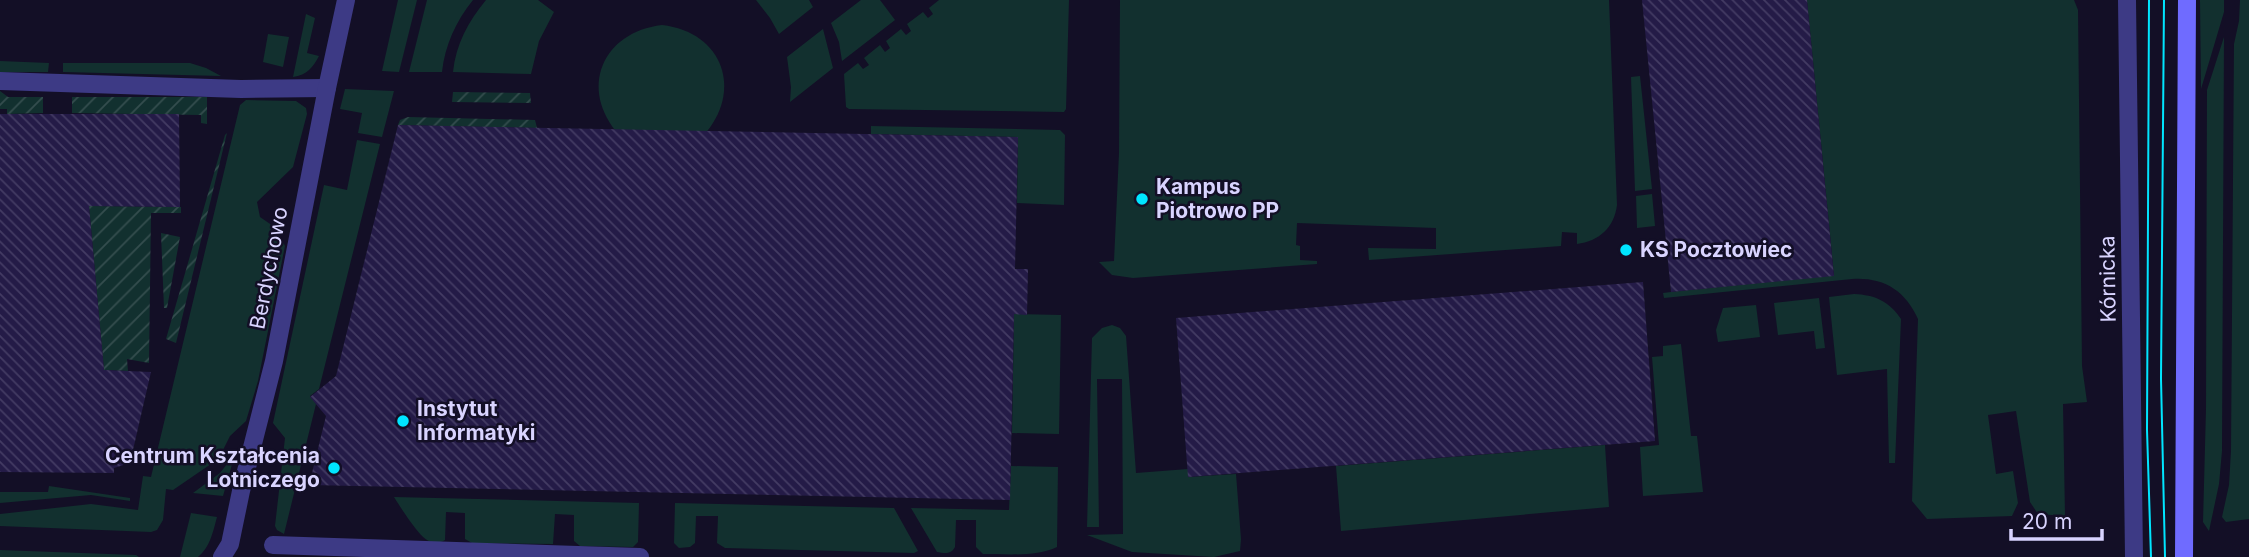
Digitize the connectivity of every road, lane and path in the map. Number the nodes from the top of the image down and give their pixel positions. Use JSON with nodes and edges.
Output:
{"nodes":[{"id":1,"x":346,"y":0,"type":"edge"},
{"id":2,"x":2127,"y":0,"type":"edge"},
{"id":3,"x":2186,"y":0,"type":"edge"},
{"id":4,"x":0,"y":81,"type":"edge"},
{"id":5,"x":327,"y":88,"type":"junction"},
{"id":6,"x":273,"y":545,"type":"dead end"},
{"id":7,"x":226,"y":551,"type":"edge"},
{"id":8,"x":640,"y":557,"type":"edge"},
{"id":9,"x":2134,"y":557,"type":"edge"},
{"id":10,"x":2184,"y":557,"type":"edge"}],
"edges":[{"from":1,"to":5,"type":"street","name":"Berdychowo"},
{"from":2,"to":9,"type":"street","name":"Kórnicka"},
{"from":3,"to":10,"type":"street"},
{"from":4,"to":5,"type":"street"},
{"from":5,"to":7,"type":"street","name":"Berdychowo"},
{"from":6,"to":8,"type":"street"}]}
